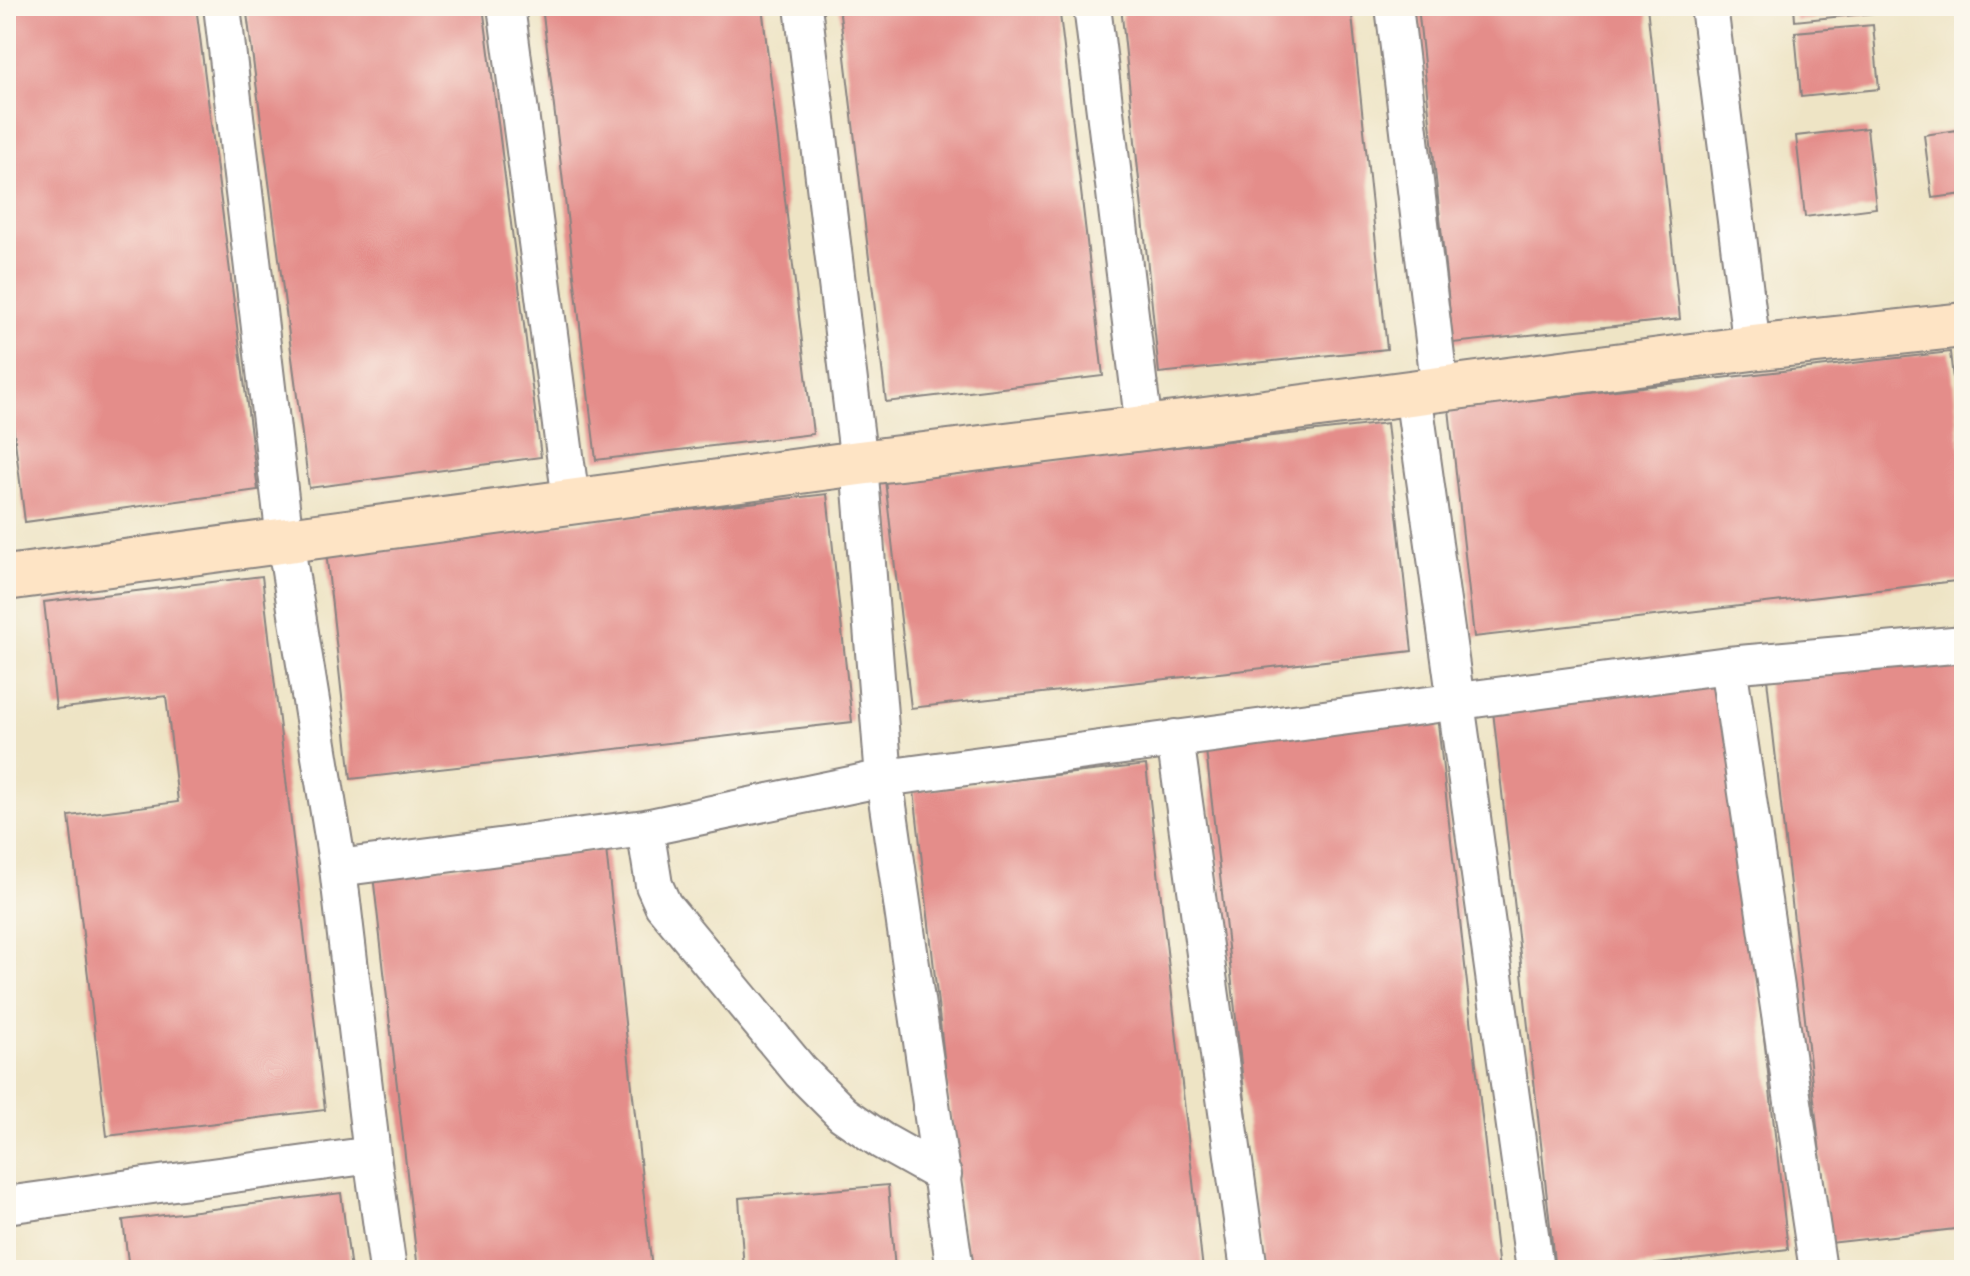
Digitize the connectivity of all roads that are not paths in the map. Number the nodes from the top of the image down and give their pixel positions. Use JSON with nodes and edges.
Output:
{"nodes":[{"id":1,"x":222,"y":6,"type":"edge"},
{"id":2,"x":506,"y":6,"type":"edge"},
{"id":3,"x":803,"y":6,"type":"edge"},
{"id":4,"x":1092,"y":6,"type":"edge"},
{"id":5,"x":1394,"y":6,"type":"edge"},
{"id":6,"x":1709,"y":6,"type":"edge"},
{"id":7,"x":1964,"y":325,"type":"edge"},
{"id":8,"x":1752,"y":348,"type":"junction"},
{"id":9,"x":1427,"y":391,"type":"junction"},
{"id":10,"x":1144,"y":428,"type":"junction"},
{"id":11,"x":859,"y":463,"type":"junction"},
{"id":12,"x":571,"y":501,"type":"junction"},
{"id":13,"x":285,"y":540,"type":"junction"},
{"id":14,"x":6,"y":578,"type":"edge"},
{"id":15,"x":1964,"y":644,"type":"edge"},
{"id":16,"x":1728,"y":665,"type":"junction"},
{"id":17,"x":1457,"y":700,"type":"junction"},
{"id":18,"x":1175,"y":738,"type":"junction"},
{"id":19,"x":884,"y":778,"type":"junction"},
{"id":20,"x":645,"y":828,"type":"junction"},
{"id":21,"x":338,"y":868,"type":"junction"},
{"id":22,"x":372,"y":1155,"type":"junction"},
{"id":23,"x":943,"y":1175,"type":"junction"},
{"id":24,"x":6,"y":1205,"type":"edge"},
{"id":25,"x":388,"y":1270,"type":"edge"},
{"id":26,"x":955,"y":1270,"type":"edge"},
{"id":27,"x":1249,"y":1270,"type":"edge"},
{"id":28,"x":1535,"y":1270,"type":"edge"},
{"id":29,"x":1818,"y":1270,"type":"edge"}],
"edges":[{"from":1,"to":13,"type":"street"},
{"from":2,"to":12,"type":"street"},
{"from":3,"to":11,"type":"street"},
{"from":4,"to":10,"type":"street"},
{"from":5,"to":9,"type":"street"},
{"from":6,"to":8,"type":"street"},
{"from":7,"to":8,"type":"street"},
{"from":8,"to":9,"type":"street"},
{"from":9,"to":10,"type":"street"},
{"from":9,"to":17,"type":"street"},
{"from":10,"to":11,"type":"street"},
{"from":11,"to":12,"type":"street"},
{"from":11,"to":19,"type":"street"},
{"from":12,"to":13,"type":"street"},
{"from":13,"to":14,"type":"street"},
{"from":13,"to":21,"type":"street"},
{"from":15,"to":16,"type":"street"},
{"from":16,"to":17,"type":"street"},
{"from":16,"to":29,"type":"street"},
{"from":17,"to":18,"type":"street"},
{"from":17,"to":28,"type":"street"},
{"from":18,"to":19,"type":"street"},
{"from":18,"to":27,"type":"street"},
{"from":19,"to":20,"type":"street"},
{"from":19,"to":23,"type":"street"},
{"from":20,"to":21,"type":"street"},
{"from":20,"to":23,"type":"street"},
{"from":21,"to":22,"type":"street"},
{"from":22,"to":24,"type":"street"},
{"from":22,"to":25,"type":"street"},
{"from":23,"to":26,"type":"street"}]}
